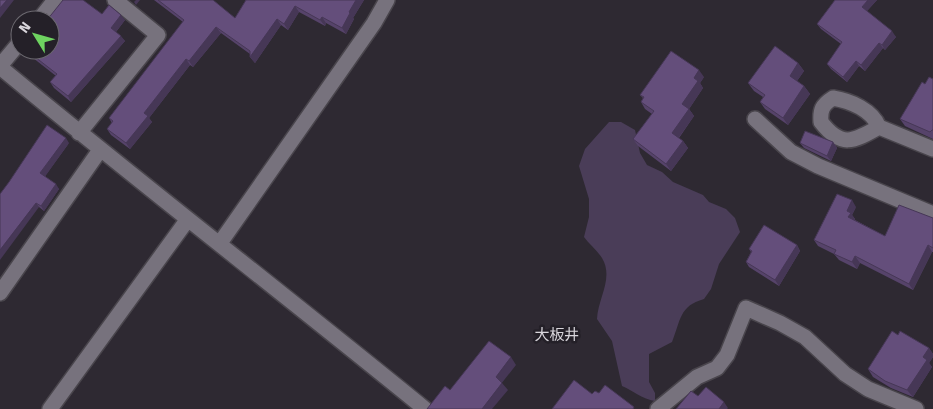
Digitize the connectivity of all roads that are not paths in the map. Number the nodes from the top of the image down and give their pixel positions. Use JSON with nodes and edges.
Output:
{"nodes":[{"id":1,"x":55,"y":0,"type":"edge"},
{"id":2,"x":115,"y":0,"type":"edge"},
{"id":3,"x":387,"y":0,"type":"edge"},
{"id":4,"x":47,"y":10,"type":"edge"},
{"id":5,"x":10,"y":54,"type":"edge"},
{"id":6,"x":0,"y":67,"type":"edge"},
{"id":7,"x":755,"y":119,"type":"dead end"},
{"id":8,"x":879,"y":128,"type":"dead end"},
{"id":9,"x":80,"y":133,"type":"junction"},
{"id":10,"x":933,"y":149,"type":"edge"},
{"id":11,"x":100,"y":150,"type":"junction"},
{"id":12,"x":933,"y":214,"type":"edge"},
{"id":13,"x":188,"y":219,"type":"junction"},
{"id":14,"x":220,"y":243,"type":"junction"},
{"id":15,"x":0,"y":293,"type":"edge"},
{"id":16,"x":50,"y":409,"type":"edge"},
{"id":17,"x":425,"y":409,"type":"edge"},
{"id":18,"x":658,"y":409,"type":"edge"},
{"id":19,"x":916,"y":409,"type":"edge"}],
"edges":[{"from":1,"to":4,"type":"street"},
{"from":2,"to":9,"type":"street"},
{"from":3,"to":14,"type":"street"},
{"from":5,"to":6,"type":"street"},
{"from":6,"to":9,"type":"street"},
{"from":7,"to":12,"type":"street"},
{"from":8,"to":10,"type":"street"},
{"from":9,"to":11,"type":"street"},
{"from":11,"to":13,"type":"street"},
{"from":11,"to":15,"type":"street"},
{"from":13,"to":14,"type":"street"},
{"from":13,"to":16,"type":"street"},
{"from":14,"to":17,"type":"street"},
{"from":18,"to":19,"type":"street"}]}
